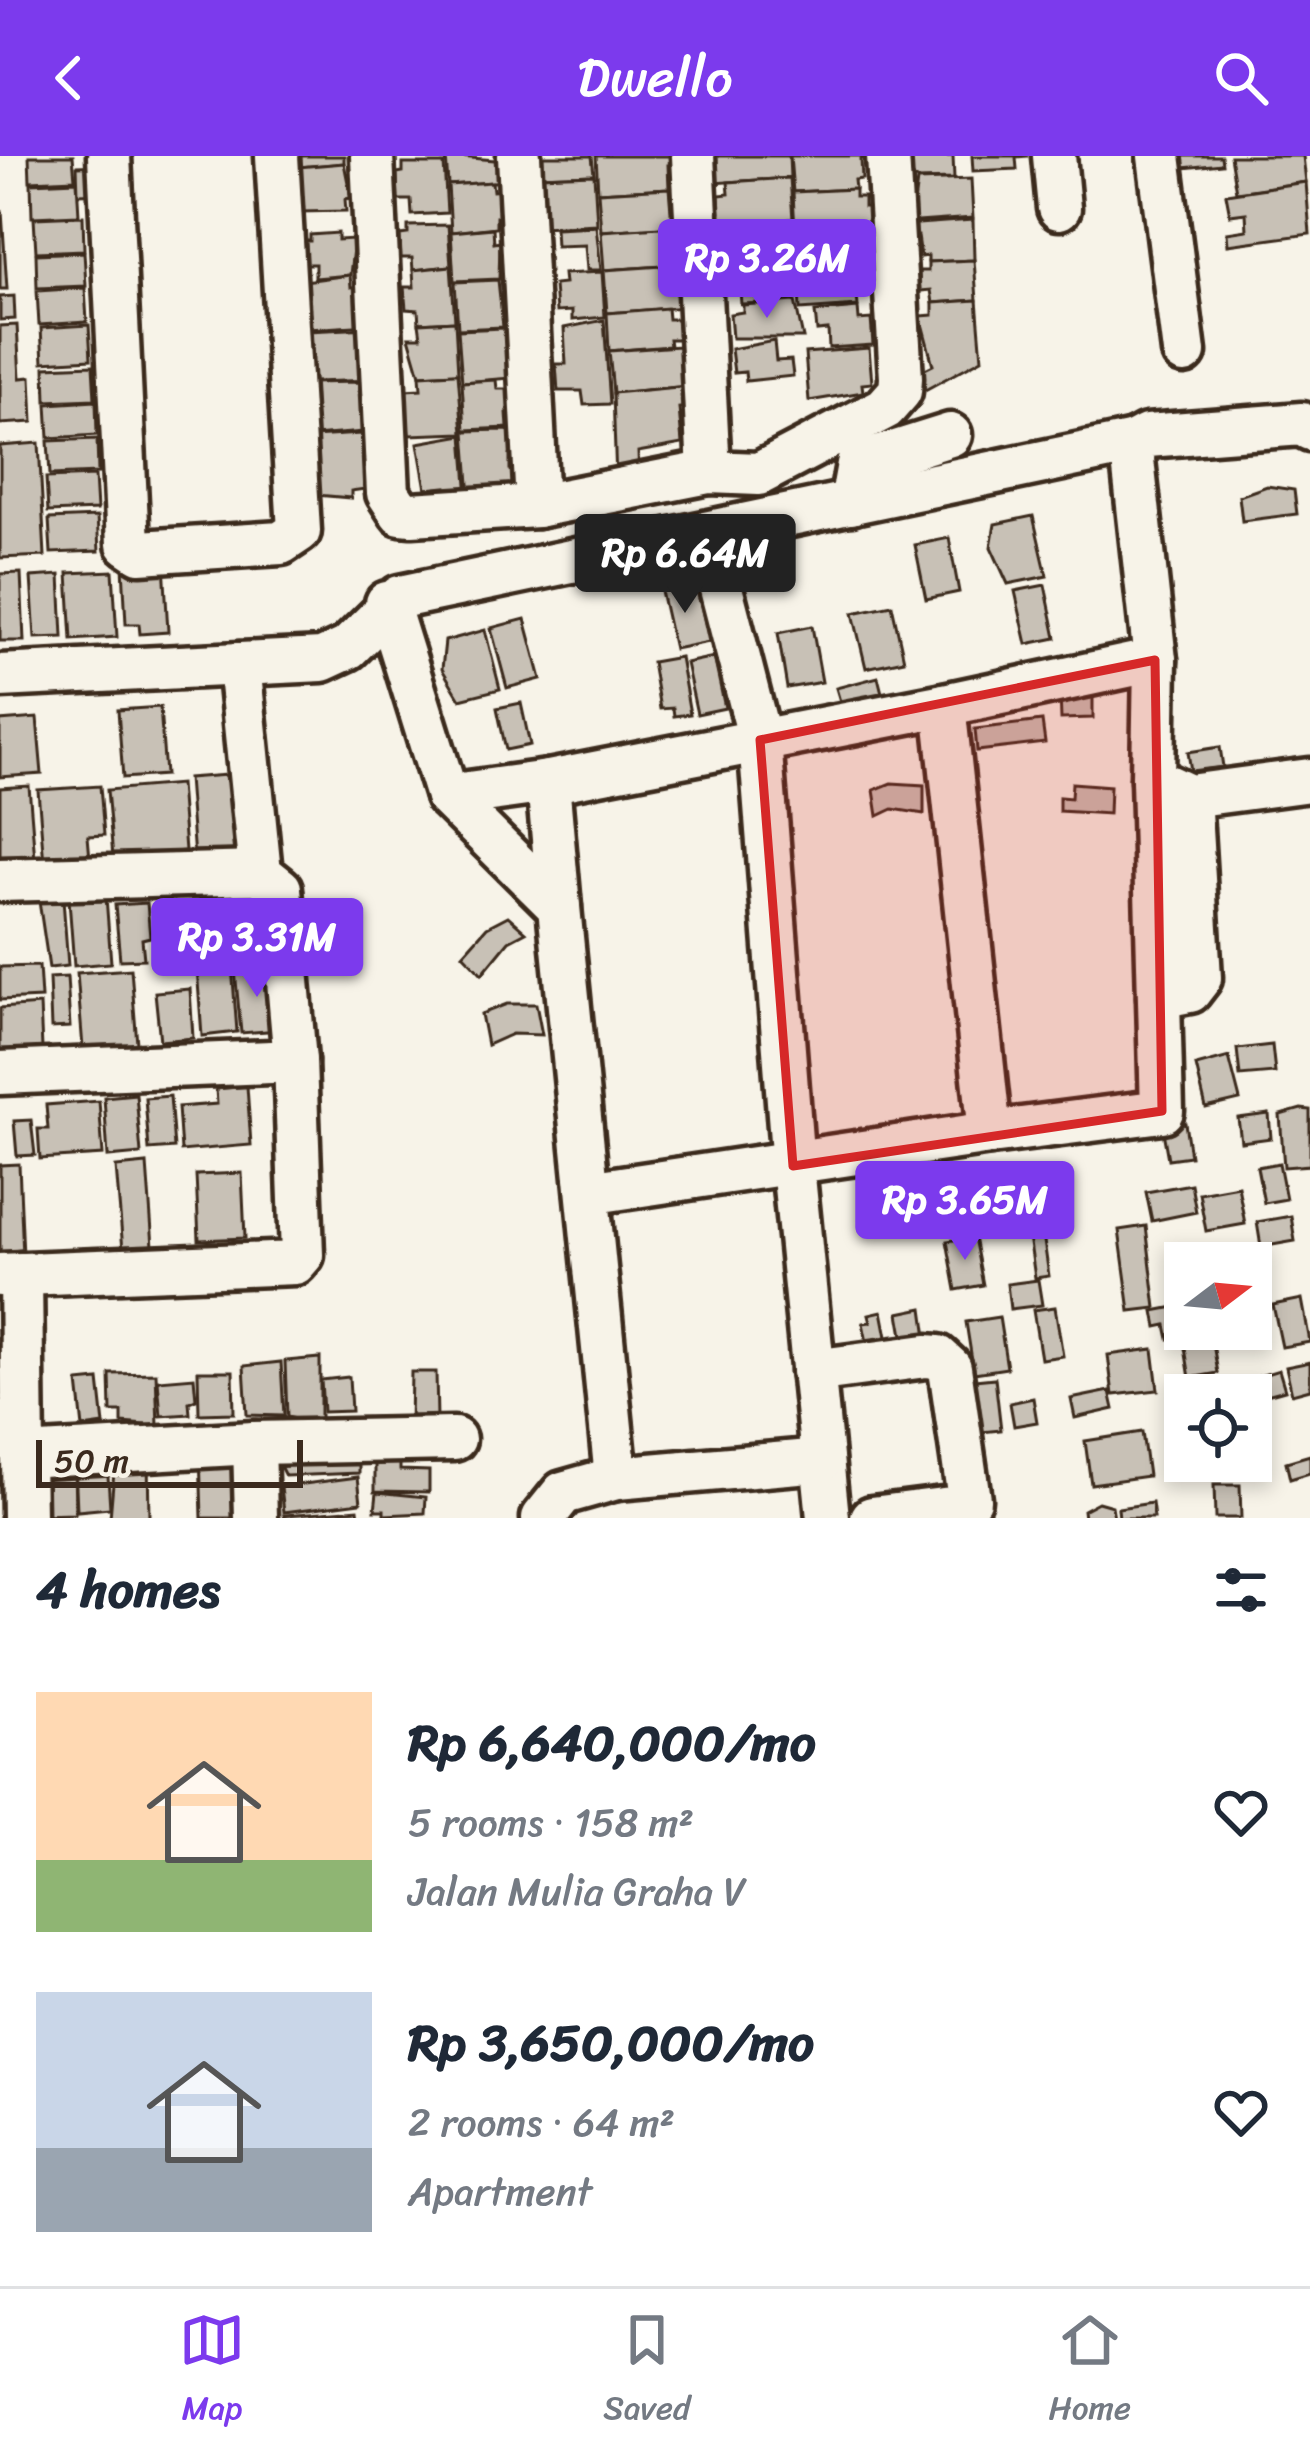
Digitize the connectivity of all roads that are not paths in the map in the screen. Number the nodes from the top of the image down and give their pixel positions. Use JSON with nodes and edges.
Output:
{"nodes":[{"id":1,"x":110,"y":156,"type":"edge"},
{"id":2,"x":277,"y":156,"type":"edge"},
{"id":3,"x":372,"y":156,"type":"edge"},
{"id":4,"x":519,"y":156,"type":"edge"},
{"id":5,"x":693,"y":156,"type":"edge"},
{"id":6,"x":887,"y":156,"type":"edge"},
{"id":7,"x":1054,"y":156,"type":"edge"},
{"id":8,"x":1159,"y":156,"type":"edge"},
{"id":9,"x":1059,"y":208,"type":"dead end"},
{"id":10,"x":1184,"y":352,"type":"dead end"},
{"id":11,"x":1310,"y":429,"type":"edge"},
{"id":12,"x":950,"y":435,"type":"dead end"},
{"id":13,"x":1134,"y":443,"type":"junction"},
{"id":14,"x":709,"y":472,"type":"junction"},
{"id":15,"x":851,"y":503,"type":"junction"},
{"id":16,"x":537,"y":506,"type":"junction"},
{"id":17,"x":707,"y":534,"type":"junction"},
{"id":18,"x":387,"y":604,"type":"junction"},
{"id":19,"x":1155,"y":661,"type":"junction"},
{"id":20,"x":239,"y":664,"type":"junction"},
{"id":21,"x":0,"y":676,"type":"edge"},
{"id":22,"x":944,"y":705,"type":"junction"},
{"id":23,"x":760,"y":740,"type":"junction"},
{"id":24,"x":1310,"y":780,"type":"edge"},
{"id":25,"x":548,"y":782,"type":"junction"},
{"id":26,"x":1171,"y":788,"type":"junction"},
{"id":27,"x":447,"y":796,"type":"junction"},
{"id":28,"x":260,"y":873,"type":"junction"},
{"id":29,"x":0,"y":880,"type":"edge"},
{"id":30,"x":559,"y":907,"type":"junction"},
{"id":31,"x":295,"y":1061,"type":"junction"},
{"id":32,"x":0,"y":1073,"type":"edge"},
{"id":33,"x":990,"y":1133,"type":"junction"},
{"id":34,"x":793,"y":1166,"type":"junction"},
{"id":35,"x":588,"y":1193,"type":"junction"},
{"id":36,"x":10,"y":1275,"type":"edge"},
{"id":37,"x":813,"y":1371,"type":"junction"},
{"id":38,"x":454,"y":1439,"type":"dead end"},
{"id":39,"x":254,"y":1443,"type":"junction"},
{"id":40,"x":23,"y":1456,"type":"junction"},
{"id":41,"x":821,"y":1460,"type":"junction"},
{"id":42,"x":616,"y":1478,"type":"junction"},
{"id":43,"x":24,"y":1518,"type":"edge"},
{"id":44,"x":256,"y":1518,"type":"edge"},
{"id":45,"x":544,"y":1518,"type":"edge"},
{"id":46,"x":828,"y":1518,"type":"edge"},
{"id":47,"x":872,"y":1518,"type":"edge"}],
"edges":[{"from":1,"to":2,"type":"street"},
{"from":3,"to":16,"type":"street"},
{"from":4,"to":16,"type":"street"},
{"from":5,"to":14,"type":"street"},
{"from":6,"to":14,"type":"street"},
{"from":7,"to":9,"type":"street"},
{"from":8,"to":10,"type":"street"},
{"from":11,"to":13,"type":"street"},
{"from":12,"to":15,"type":"street"},
{"from":13,"to":15,"type":"street"},
{"from":13,"to":19,"type":"street"},
{"from":14,"to":16,"type":"street"},
{"from":15,"to":17,"type":"street"},
{"from":17,"to":18,"type":"street"},
{"from":17,"to":23,"type":"street"},
{"from":18,"to":20,"type":"street"},
{"from":18,"to":27,"type":"street"},
{"from":19,"to":22,"type":"street"},
{"from":19,"to":26,"type":"street"},
{"from":20,"to":21,"type":"street"},
{"from":20,"to":28,"type":"street"},
{"from":22,"to":23,"type":"street"},
{"from":22,"to":33,"type":"street"},
{"from":23,"to":25,"type":"street"},
{"from":23,"to":34,"type":"street"},
{"from":24,"to":26,"type":"street"},
{"from":25,"to":27,"type":"street"},
{"from":25,"to":30,"type":"street"},
{"from":26,"to":33,"type":"street"},
{"from":27,"to":30,"type":"street"},
{"from":28,"to":29,"type":"street"},
{"from":28,"to":31,"type":"street"},
{"from":30,"to":35,"type":"street"},
{"from":31,"to":32,"type":"street"},
{"from":31,"to":36,"type":"street"},
{"from":33,"to":34,"type":"street"},
{"from":34,"to":35,"type":"street"},
{"from":34,"to":37,"type":"street"},
{"from":35,"to":42,"type":"street"},
{"from":36,"to":40,"type":"street"},
{"from":37,"to":41,"type":"street"},
{"from":37,"to":47,"type":"street"},
{"from":38,"to":39,"type":"street"},
{"from":39,"to":40,"type":"street"},
{"from":39,"to":44,"type":"street"},
{"from":40,"to":43,"type":"street"},
{"from":41,"to":42,"type":"street"},
{"from":41,"to":46,"type":"street"},
{"from":42,"to":45,"type":"street"}]}
